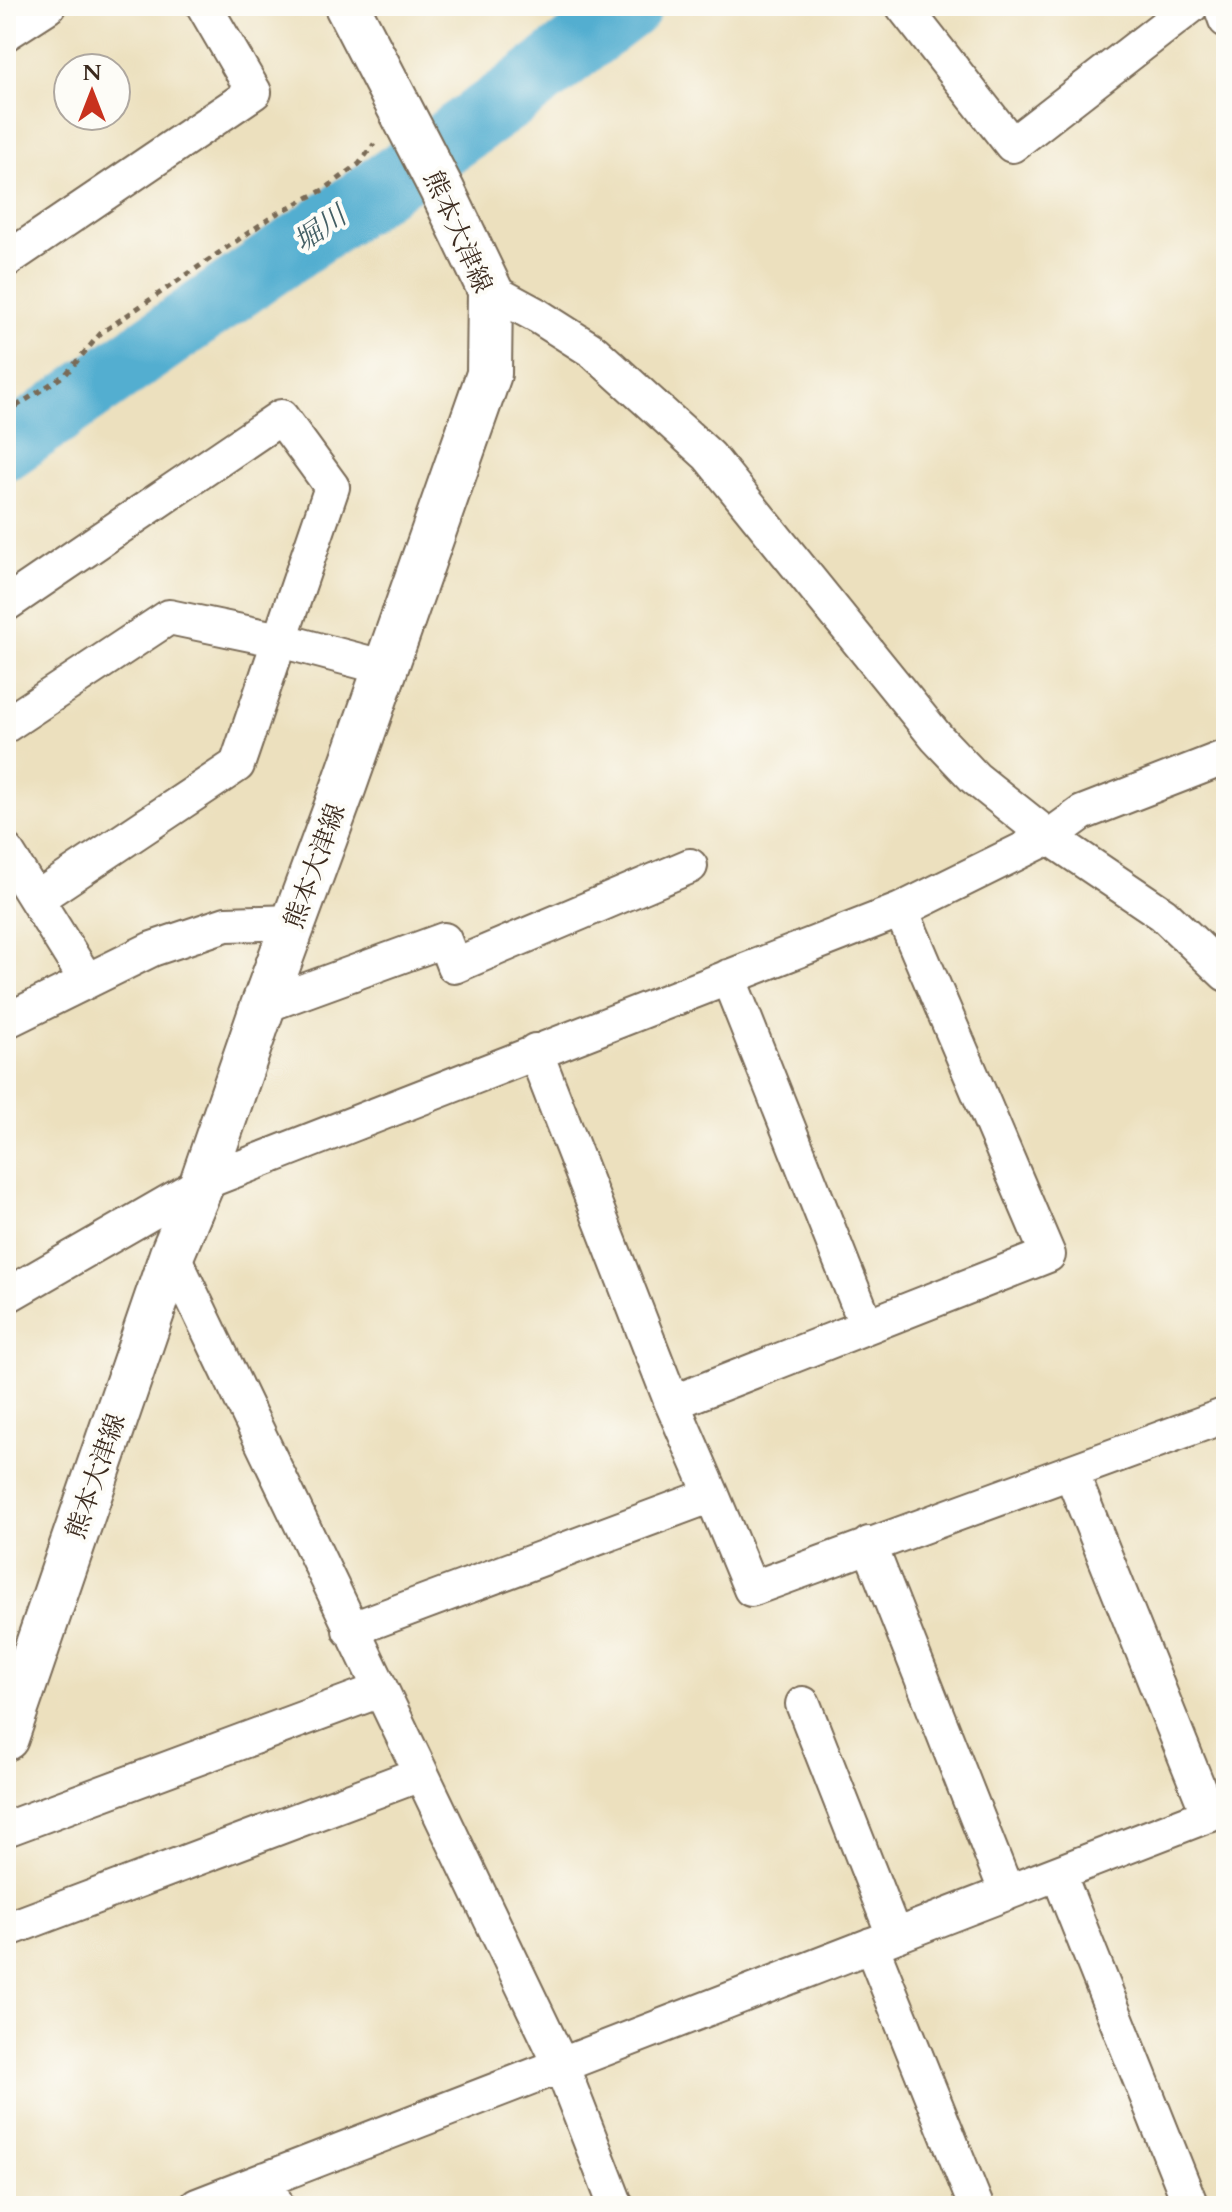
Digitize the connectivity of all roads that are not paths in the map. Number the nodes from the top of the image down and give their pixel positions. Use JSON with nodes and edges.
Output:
{"nodes":[{"id":1,"x":48,"y":6,"type":"edge"},
{"id":2,"x":204,"y":6,"type":"edge"},
{"id":3,"x":347,"y":6,"type":"edge"},
{"id":4,"x":903,"y":6,"type":"edge"},
{"id":5,"x":1191,"y":6,"type":"edge"},
{"id":6,"x":1221,"y":6,"type":"edge"},
{"id":7,"x":1226,"y":20,"type":"edge"},
{"id":8,"x":6,"y":33,"type":"edge"},
{"id":9,"x":6,"y":260,"type":"edge"},
{"id":10,"x":490,"y":290,"type":"junction"},
{"id":11,"x":6,"y":604,"type":"edge"},
{"id":12,"x":280,"y":640,"type":"junction"},
{"id":13,"x":386,"y":668,"type":"junction"},
{"id":14,"x":6,"y":725,"type":"edge"},
{"id":15,"x":1226,"y":757,"type":"edge"},
{"id":16,"x":1049,"y":837,"type":"junction"},
{"id":17,"x":6,"y":851,"type":"edge"},
{"id":18,"x":690,"y":866,"type":"dead end"},
{"id":19,"x":36,"y":899,"type":"junction"},
{"id":20,"x":901,"y":910,"type":"junction"},
{"id":21,"x":295,"y":922,"type":"junction"},
{"id":22,"x":1226,"y":974,"type":"edge"},
{"id":23,"x":728,"y":977,"type":"junction"},
{"id":24,"x":87,"y":981,"type":"junction"},
{"id":25,"x":263,"y":1006,"type":"junction"},
{"id":26,"x":6,"y":1021,"type":"edge"},
{"id":27,"x":535,"y":1051,"type":"junction"},
{"id":28,"x":202,"y":1183,"type":"junction"},
{"id":29,"x":172,"y":1254,"type":"junction"},
{"id":30,"x":6,"y":1296,"type":"edge"},
{"id":31,"x":866,"y":1324,"type":"junction"},
{"id":32,"x":672,"y":1403,"type":"junction"},
{"id":33,"x":1226,"y":1415,"type":"edge"},
{"id":34,"x":1071,"y":1472,"type":"junction"},
{"id":35,"x":712,"y":1495,"type":"junction"},
{"id":36,"x":869,"y":1544,"type":"junction"},
{"id":37,"x":350,"y":1630,"type":"junction"},
{"id":38,"x":380,"y":1690,"type":"junction"},
{"id":39,"x":803,"y":1704,"type":"dead end"},
{"id":40,"x":6,"y":1738,"type":"edge"},
{"id":41,"x":420,"y":1774,"type":"junction"},
{"id":42,"x":1217,"y":1811,"type":"edge"},
{"id":43,"x":6,"y":1829,"type":"edge"},
{"id":44,"x":1058,"y":1873,"type":"junction"},
{"id":45,"x":1007,"y":1893,"type":"junction"},
{"id":46,"x":6,"y":1930,"type":"edge"},
{"id":47,"x":882,"y":1940,"type":"junction"},
{"id":48,"x":561,"y":2065,"type":"junction"},
{"id":49,"x":271,"y":2192,"type":"edge"},
{"id":50,"x":197,"y":2206,"type":"edge"},
{"id":51,"x":616,"y":2206,"type":"edge"},
{"id":52,"x":976,"y":2206,"type":"edge"},
{"id":53,"x":1191,"y":2206,"type":"edge"}],
"edges":[{"from":1,"to":8,"type":"street"},
{"from":2,"to":9,"type":"street"},
{"from":3,"to":10,"type":"main road","name":"熊本大津線"},
{"from":4,"to":5,"type":"street"},
{"from":6,"to":7,"type":"street"},
{"from":10,"to":13,"type":"main road","name":"熊本大津線"},
{"from":10,"to":16,"type":"street"},
{"from":11,"to":12,"type":"street"},
{"from":12,"to":13,"type":"street"},
{"from":12,"to":14,"type":"street"},
{"from":12,"to":19,"type":"street"},
{"from":13,"to":21,"type":"main road","name":"熊本大津線"},
{"from":15,"to":16,"type":"street"},
{"from":16,"to":20,"type":"street"},
{"from":16,"to":22,"type":"street"},
{"from":17,"to":19,"type":"street"},
{"from":18,"to":25,"type":"street"},
{"from":19,"to":24,"type":"street"},
{"from":20,"to":23,"type":"street"},
{"from":20,"to":31,"type":"street"},
{"from":21,"to":24,"type":"street"},
{"from":21,"to":25,"type":"main road","name":"熊本大津線"},
{"from":23,"to":27,"type":"street"},
{"from":23,"to":31,"type":"street"},
{"from":24,"to":26,"type":"street"},
{"from":25,"to":28,"type":"main road","name":"熊本大津線"},
{"from":27,"to":28,"type":"street"},
{"from":27,"to":32,"type":"street"},
{"from":28,"to":29,"type":"main road","name":"熊本大津線"},
{"from":28,"to":30,"type":"street"},
{"from":29,"to":37,"type":"street"},
{"from":29,"to":40,"type":"main road","name":"熊本大津線"},
{"from":31,"to":32,"type":"street"},
{"from":32,"to":35,"type":"street"},
{"from":33,"to":34,"type":"street"},
{"from":34,"to":36,"type":"street"},
{"from":34,"to":42,"type":"street"},
{"from":35,"to":36,"type":"street"},
{"from":35,"to":37,"type":"street"},
{"from":36,"to":45,"type":"street"},
{"from":37,"to":38,"type":"street"},
{"from":38,"to":41,"type":"street"},
{"from":38,"to":43,"type":"street"},
{"from":39,"to":47,"type":"street"},
{"from":41,"to":46,"type":"street"},
{"from":41,"to":48,"type":"street"},
{"from":42,"to":44,"type":"street"},
{"from":44,"to":45,"type":"street"},
{"from":44,"to":53,"type":"street"},
{"from":45,"to":47,"type":"street"},
{"from":47,"to":48,"type":"street"},
{"from":47,"to":52,"type":"street"},
{"from":48,"to":49,"type":"street"},
{"from":48,"to":51,"type":"street"},
{"from":49,"to":50,"type":"street"}]}
